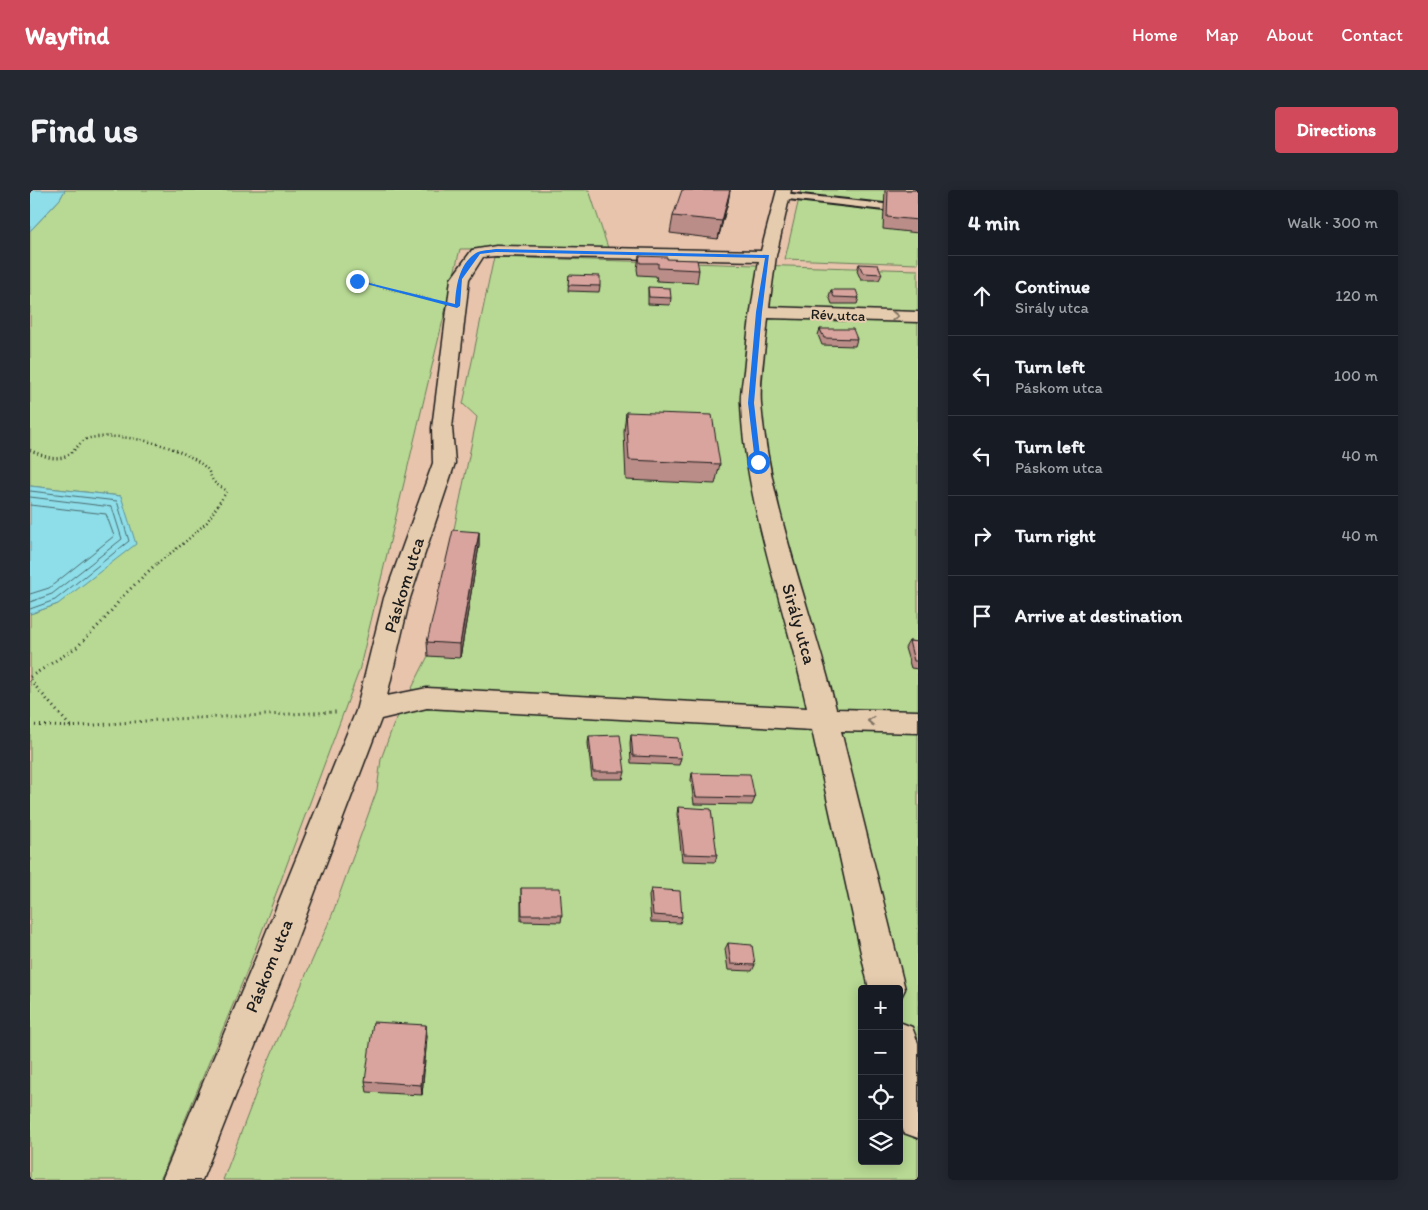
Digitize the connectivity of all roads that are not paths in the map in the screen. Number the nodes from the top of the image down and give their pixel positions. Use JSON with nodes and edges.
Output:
{"nodes":[{"id":1,"x":782,"y":192,"type":"edge"},
{"id":2,"x":884,"y":207,"type":"dead end"},
{"id":3,"x":768,"y":256,"type":"junction"},
{"id":4,"x":759,"y":312,"type":"junction"},
{"id":5,"x":918,"y":317,"type":"edge"},
{"id":6,"x":370,"y":711,"type":"junction"},
{"id":7,"x":824,"y":720,"type":"junction"},
{"id":8,"x":918,"y":722,"type":"edge"},
{"id":9,"x":886,"y":985,"type":"edge"},
{"id":10,"x":903,"y":1057,"type":"edge"},
{"id":11,"x":918,"y":1119,"type":"edge"},
{"id":12,"x":182,"y":1180,"type":"edge"}],
"edges":[{"from":1,"to":2,"type":"lane"},
{"from":1,"to":3,"type":"street","name":"Sirály utca"},
{"from":3,"to":4,"type":"street","name":"Sirály utca"},
{"from":3,"to":6,"type":"street","name":"Páskom utca"},
{"from":4,"to":5,"type":"street","name":"Rév utca","one_way":true},
{"from":4,"to":7,"type":"street","name":"Sirály utca"},
{"from":6,"to":7,"type":"street"},
{"from":6,"to":12,"type":"street","name":"Páskom utca"},
{"from":8,"to":7,"type":"street","one_way":true},
{"from":7,"to":9,"type":"street","name":"Sirály utca"},
{"from":10,"to":11,"type":"street"}]}
